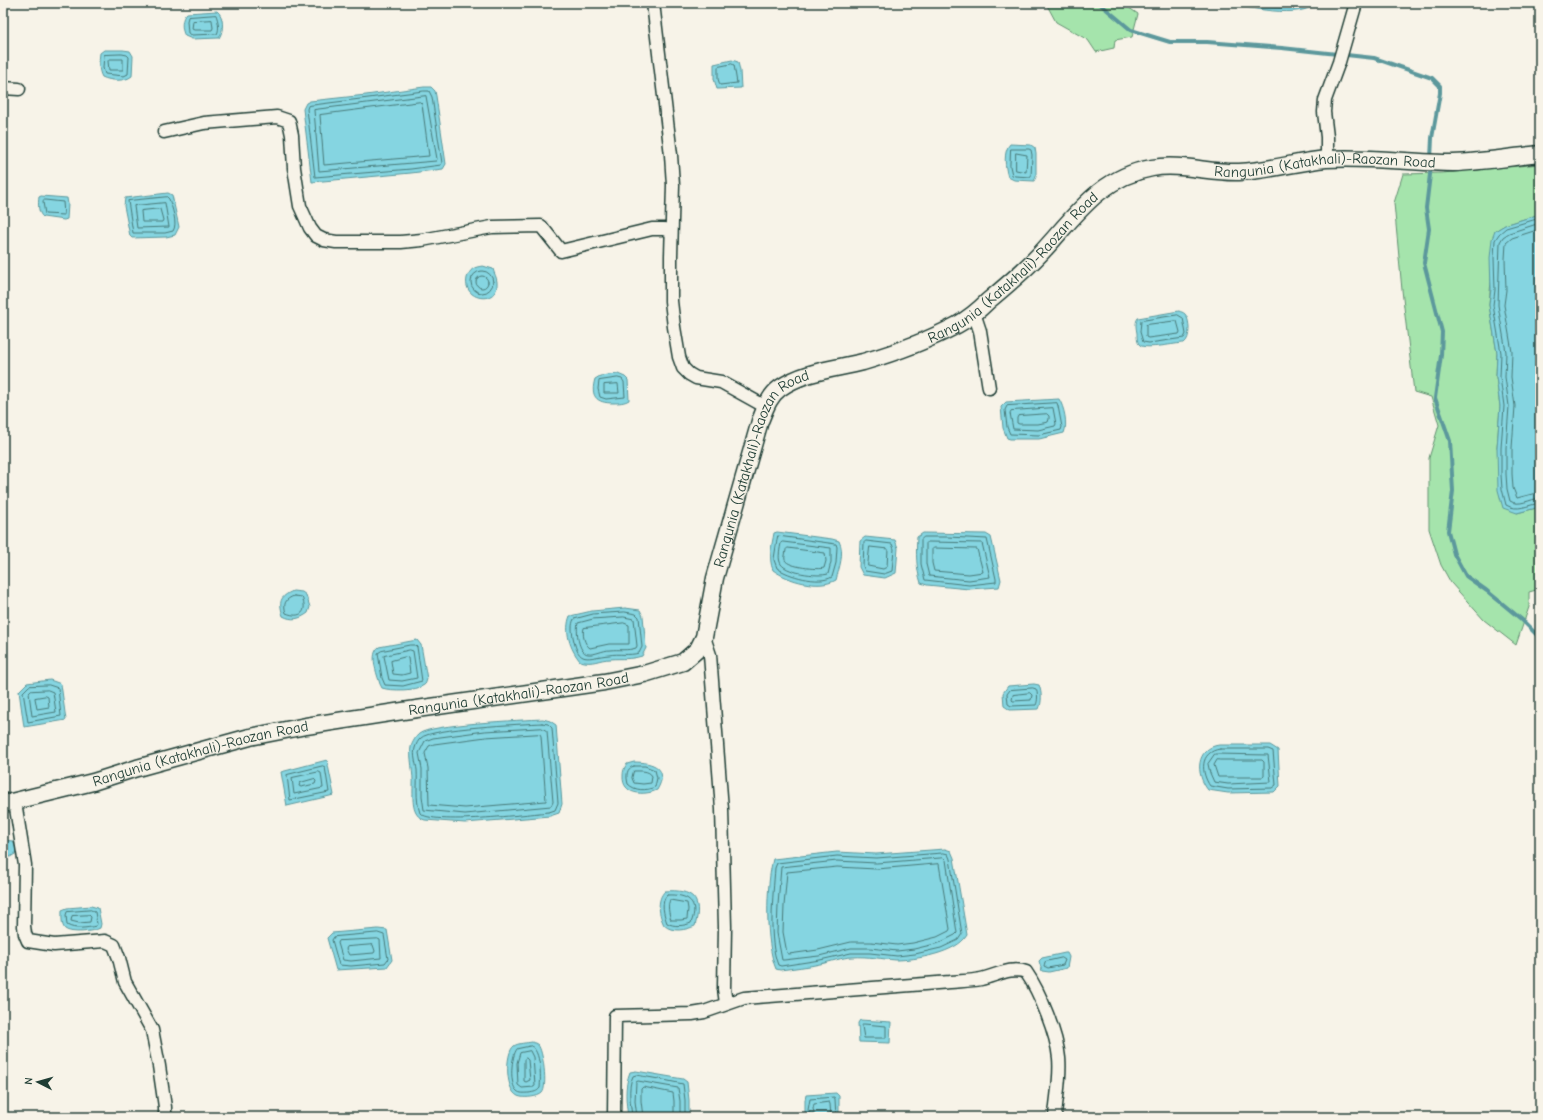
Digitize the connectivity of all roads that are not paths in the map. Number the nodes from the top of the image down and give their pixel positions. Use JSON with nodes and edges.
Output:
{"nodes":[{"id":1,"x":653,"y":3,"type":"edge"},
{"id":2,"x":1356,"y":3,"type":"edge"},
{"id":3,"x":3,"y":88,"type":"edge"},
{"id":4,"x":19,"y":89,"type":"dead end"},
{"id":5,"x":164,"y":132,"type":"dead end"},
{"id":6,"x":1540,"y":154,"type":"edge"},
{"id":7,"x":1327,"y":159,"type":"junction"},
{"id":8,"x":671,"y":231,"type":"junction"},
{"id":9,"x":974,"y":313,"type":"junction"},
{"id":10,"x":989,"y":388,"type":"dead end"},
{"id":11,"x":766,"y":407,"type":"junction"},
{"id":12,"x":704,"y":637,"type":"junction"},
{"id":13,"x":9,"y":803,"type":"edge"},
{"id":14,"x":726,"y":1003,"type":"junction"},
{"id":15,"x":165,"y":1117,"type":"edge"},
{"id":16,"x":614,"y":1117,"type":"edge"},
{"id":17,"x":1055,"y":1117,"type":"edge"}],
"edges":[{"from":1,"to":8,"type":"street"},
{"from":2,"to":7,"type":"street"},
{"from":3,"to":4,"type":"street"},
{"from":5,"to":8,"type":"street"},
{"from":6,"to":7,"type":"main road","name":"Rangunia (Katakhali)-Raozan Road"},
{"from":7,"to":9,"type":"main road","name":"Rangunia (Katakhali)-Raozan Road"},
{"from":8,"to":11,"type":"street"},
{"from":9,"to":10,"type":"street"},
{"from":9,"to":11,"type":"main road","name":"Rangunia (Katakhali)-Raozan Road"},
{"from":11,"to":12,"type":"main road","name":"Rangunia (Katakhali)-Raozan Road"},
{"from":12,"to":13,"type":"main road","name":"Rangunia (Katakhali)-Raozan Road"},
{"from":12,"to":14,"type":"street"},
{"from":13,"to":15,"type":"street"},
{"from":14,"to":16,"type":"street"},
{"from":14,"to":17,"type":"street"}]}
